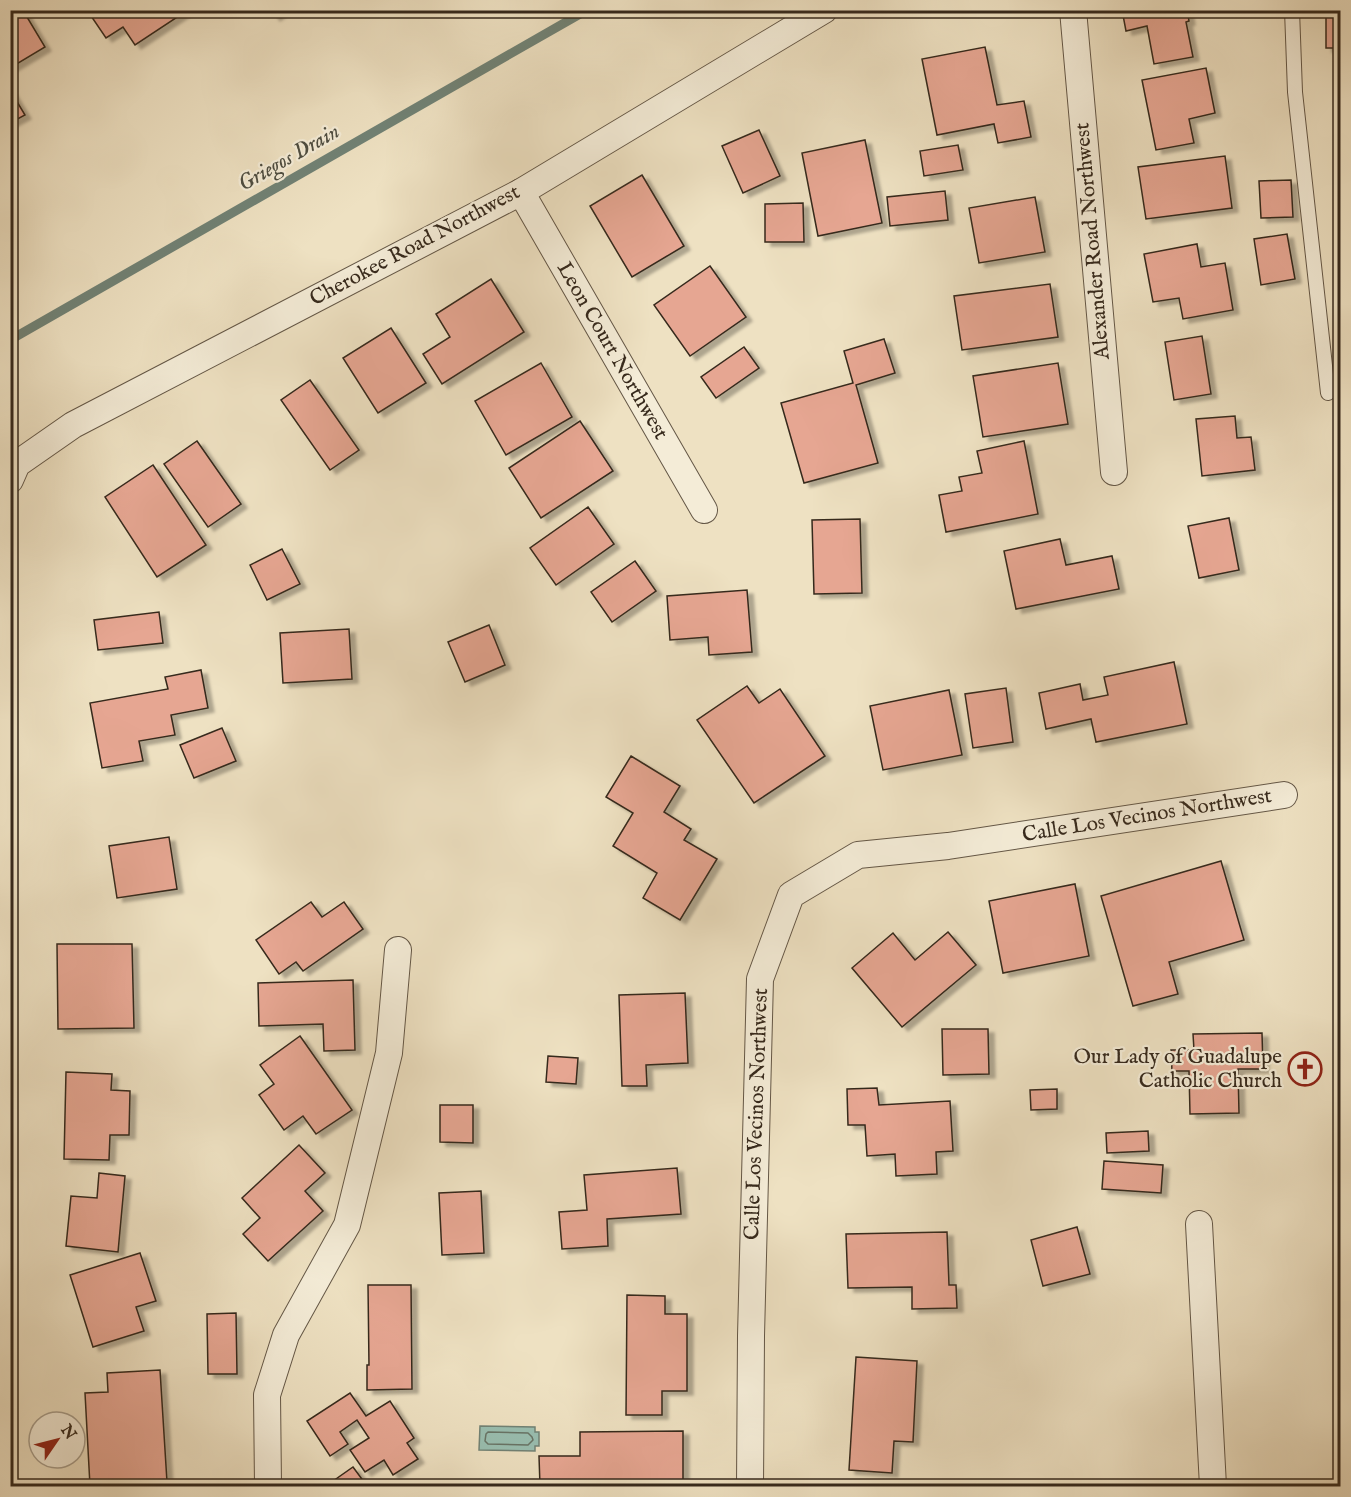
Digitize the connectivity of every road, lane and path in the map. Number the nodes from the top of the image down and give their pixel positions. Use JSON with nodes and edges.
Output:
{"nodes":[{"id":1,"x":824,"y":10,"type":"edge"},
{"id":2,"x":1073,"y":10,"type":"edge"},
{"id":3,"x":1292,"y":10,"type":"edge"},
{"id":4,"x":521,"y":192,"type":"junction"},
{"id":5,"x":1328,"y":393,"type":"dead end"},
{"id":6,"x":1114,"y":471,"type":"dead end"},
{"id":7,"x":10,"y":480,"type":"edge"},
{"id":8,"x":704,"y":510,"type":"dead end"},
{"id":9,"x":1284,"y":795,"type":"dead end"},
{"id":10,"x":398,"y":950,"type":"dead end"},
{"id":11,"x":1199,"y":1224,"type":"dead end"},
{"id":12,"x":268,"y":1486,"type":"edge"},
{"id":13,"x":750,"y":1486,"type":"edge"},
{"id":14,"x":1213,"y":1486,"type":"edge"}],
"edges":[{"from":1,"to":4,"type":"street","name":"Cherokee Road Northwest"},
{"from":2,"to":6,"type":"street","name":"Alexander Road Northwest"},
{"from":3,"to":5,"type":"lane"},
{"from":4,"to":7,"type":"street","name":"Cherokee Road Northwest"},
{"from":4,"to":8,"type":"street","name":"Leon Court Northwest"},
{"from":9,"to":13,"type":"street","name":"Calle Los Vecinos Northwest"},
{"from":10,"to":12,"type":"street"},
{"from":11,"to":14,"type":"street"}]}
